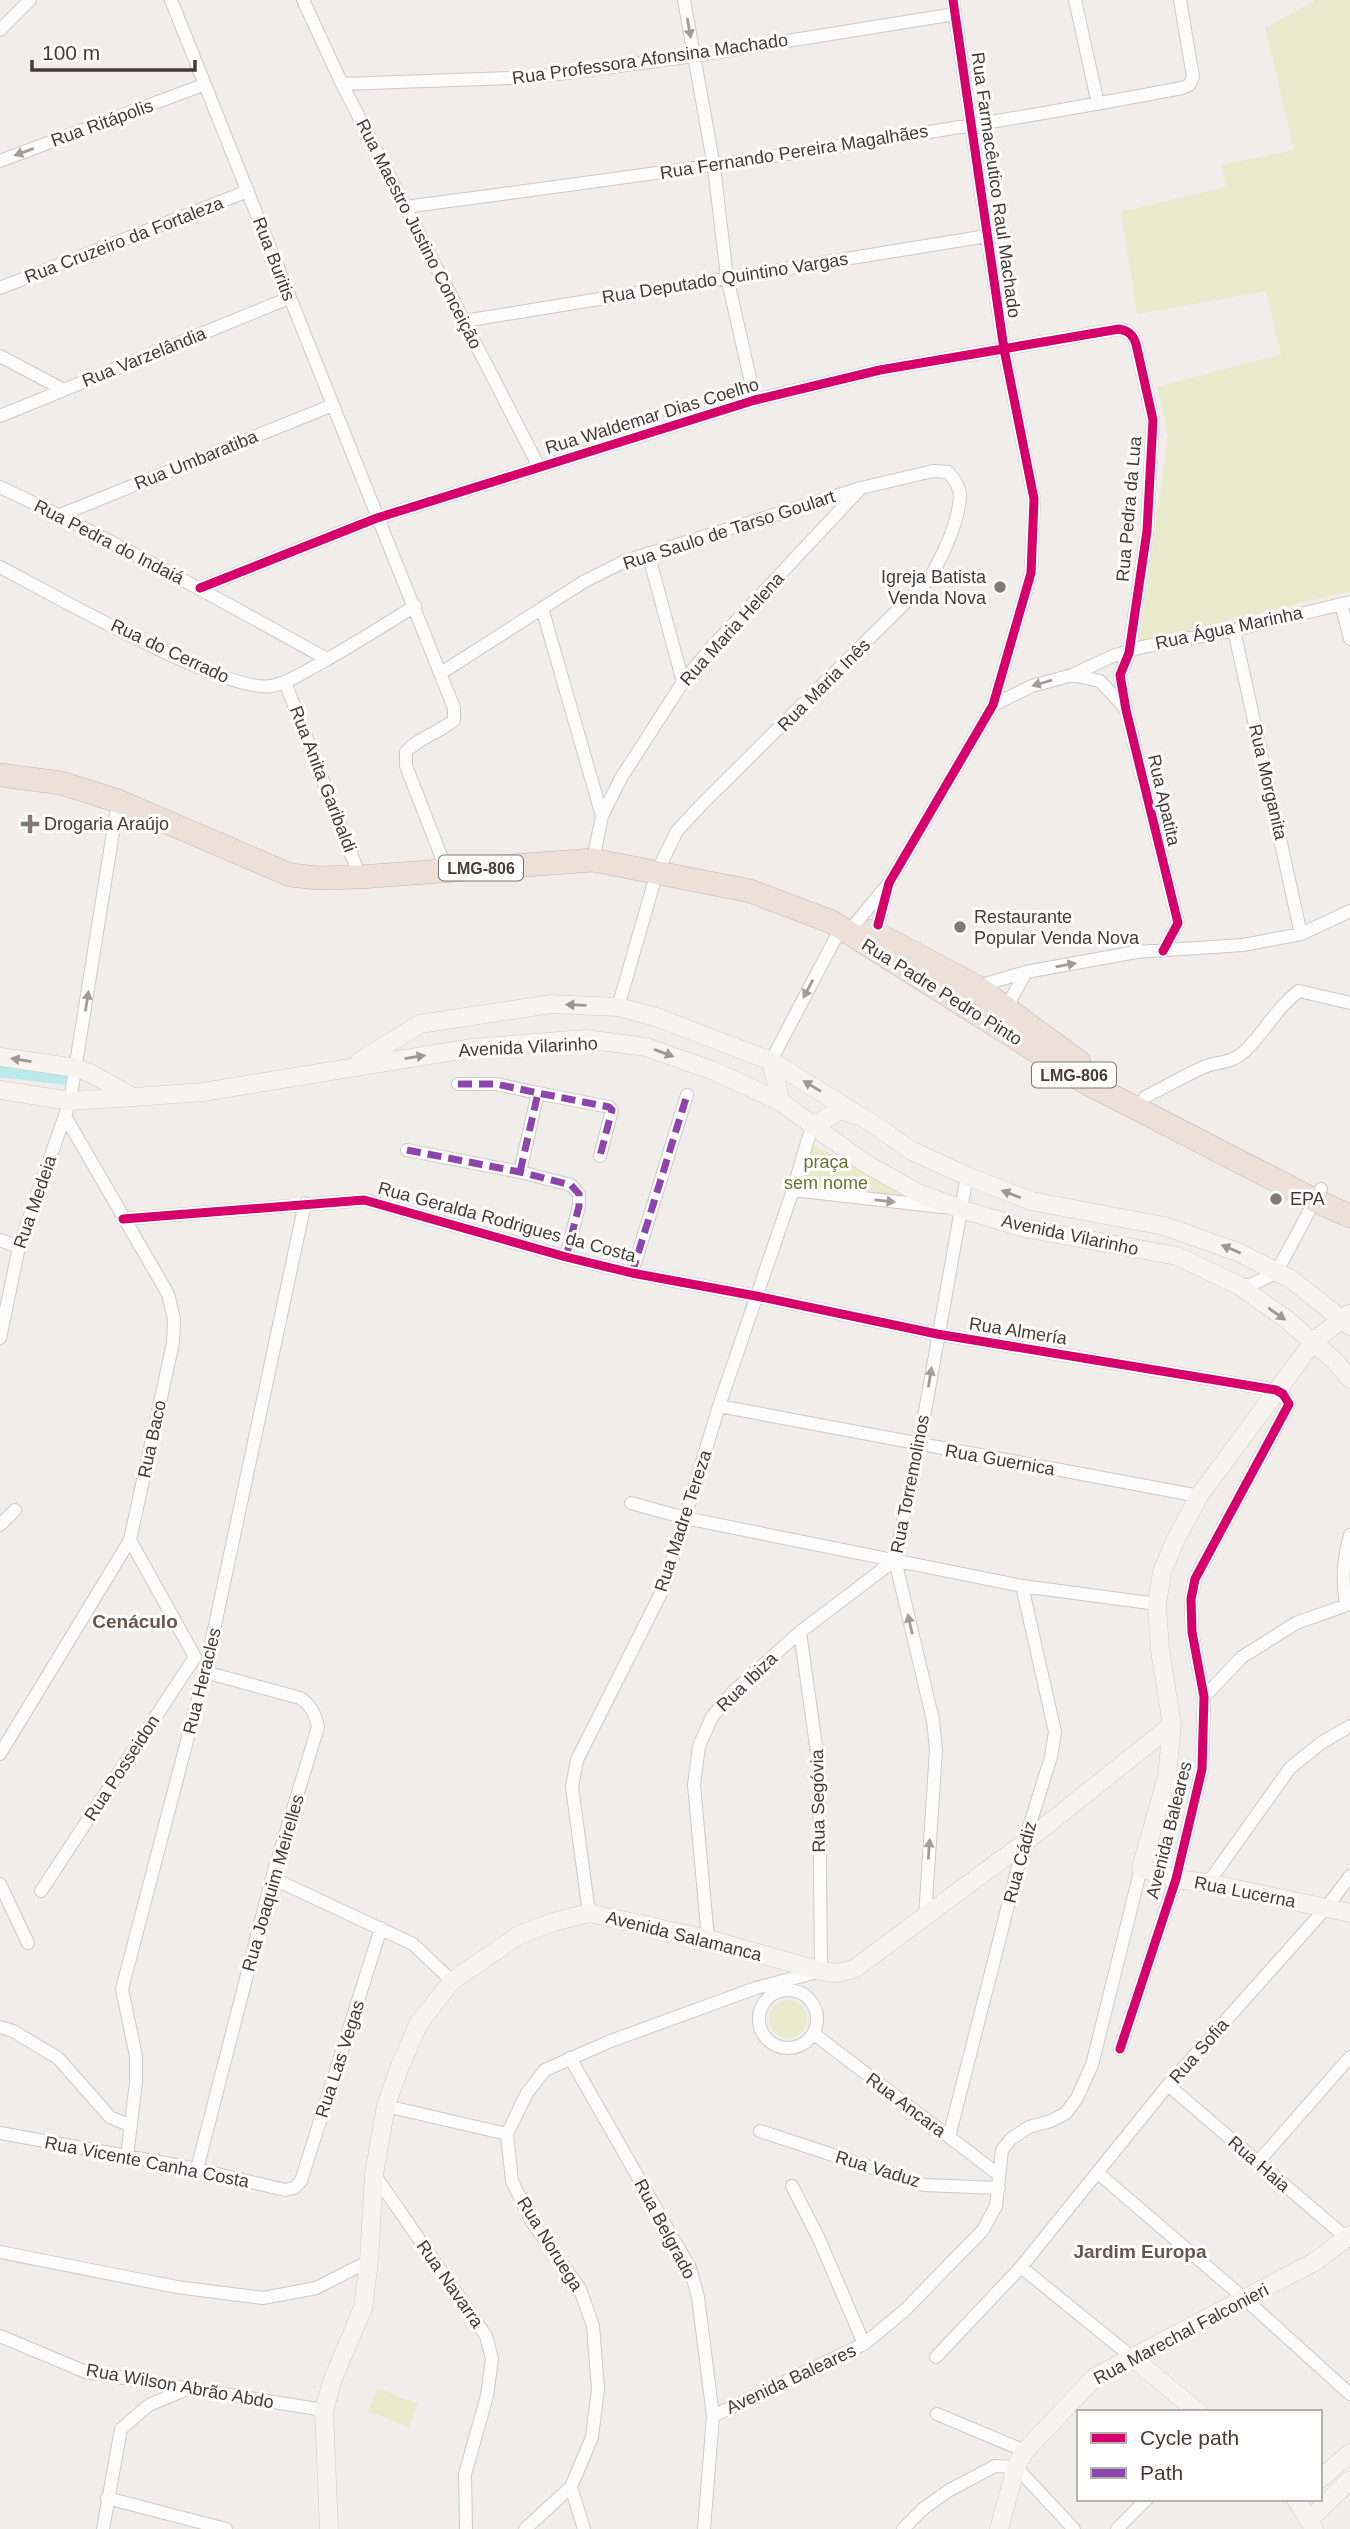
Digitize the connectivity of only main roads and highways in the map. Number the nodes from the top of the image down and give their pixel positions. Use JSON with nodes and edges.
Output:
{"nodes":[{"id":1,"x":0,"y":775,"type":"edge"},
{"id":2,"x":0,"y":787,"type":"edge"},
{"id":3,"x":123,"y":807,"type":"junction"},
{"id":4,"x":875,"y":940,"type":"junction"},
{"id":5,"x":1319,"y":1195,"type":"junction"},
{"id":6,"x":1350,"y":1202,"type":"edge"},
{"id":7,"x":1350,"y":1216,"type":"edge"}],
"edges":[{"from":1,"to":3,"type":"highway","name":"Rua Padre Pedro Pinto","number":"LMG-806"},
{"from":2,"to":3,"type":"highway","name":"Rua Padre Pedro Pinto","number":"LMG-806"},
{"from":3,"to":4,"type":"highway","name":"Rua Padre Pedro Pinto","number":"LMG-806"},
{"from":4,"to":5,"type":"highway","name":"Rua Padre Pedro Pinto","number":"LMG-806"},
{"from":4,"to":5,"type":"highway","name":"Rua Padre Pedro Pinto","number":"LMG-806"},
{"from":5,"to":6,"type":"highway","name":"Rua Padre Pedro Pinto","number":"LMG-806"},
{"from":5,"to":7,"type":"highway","name":"Rua Padre Pedro Pinto","number":"LMG-806"}]}
